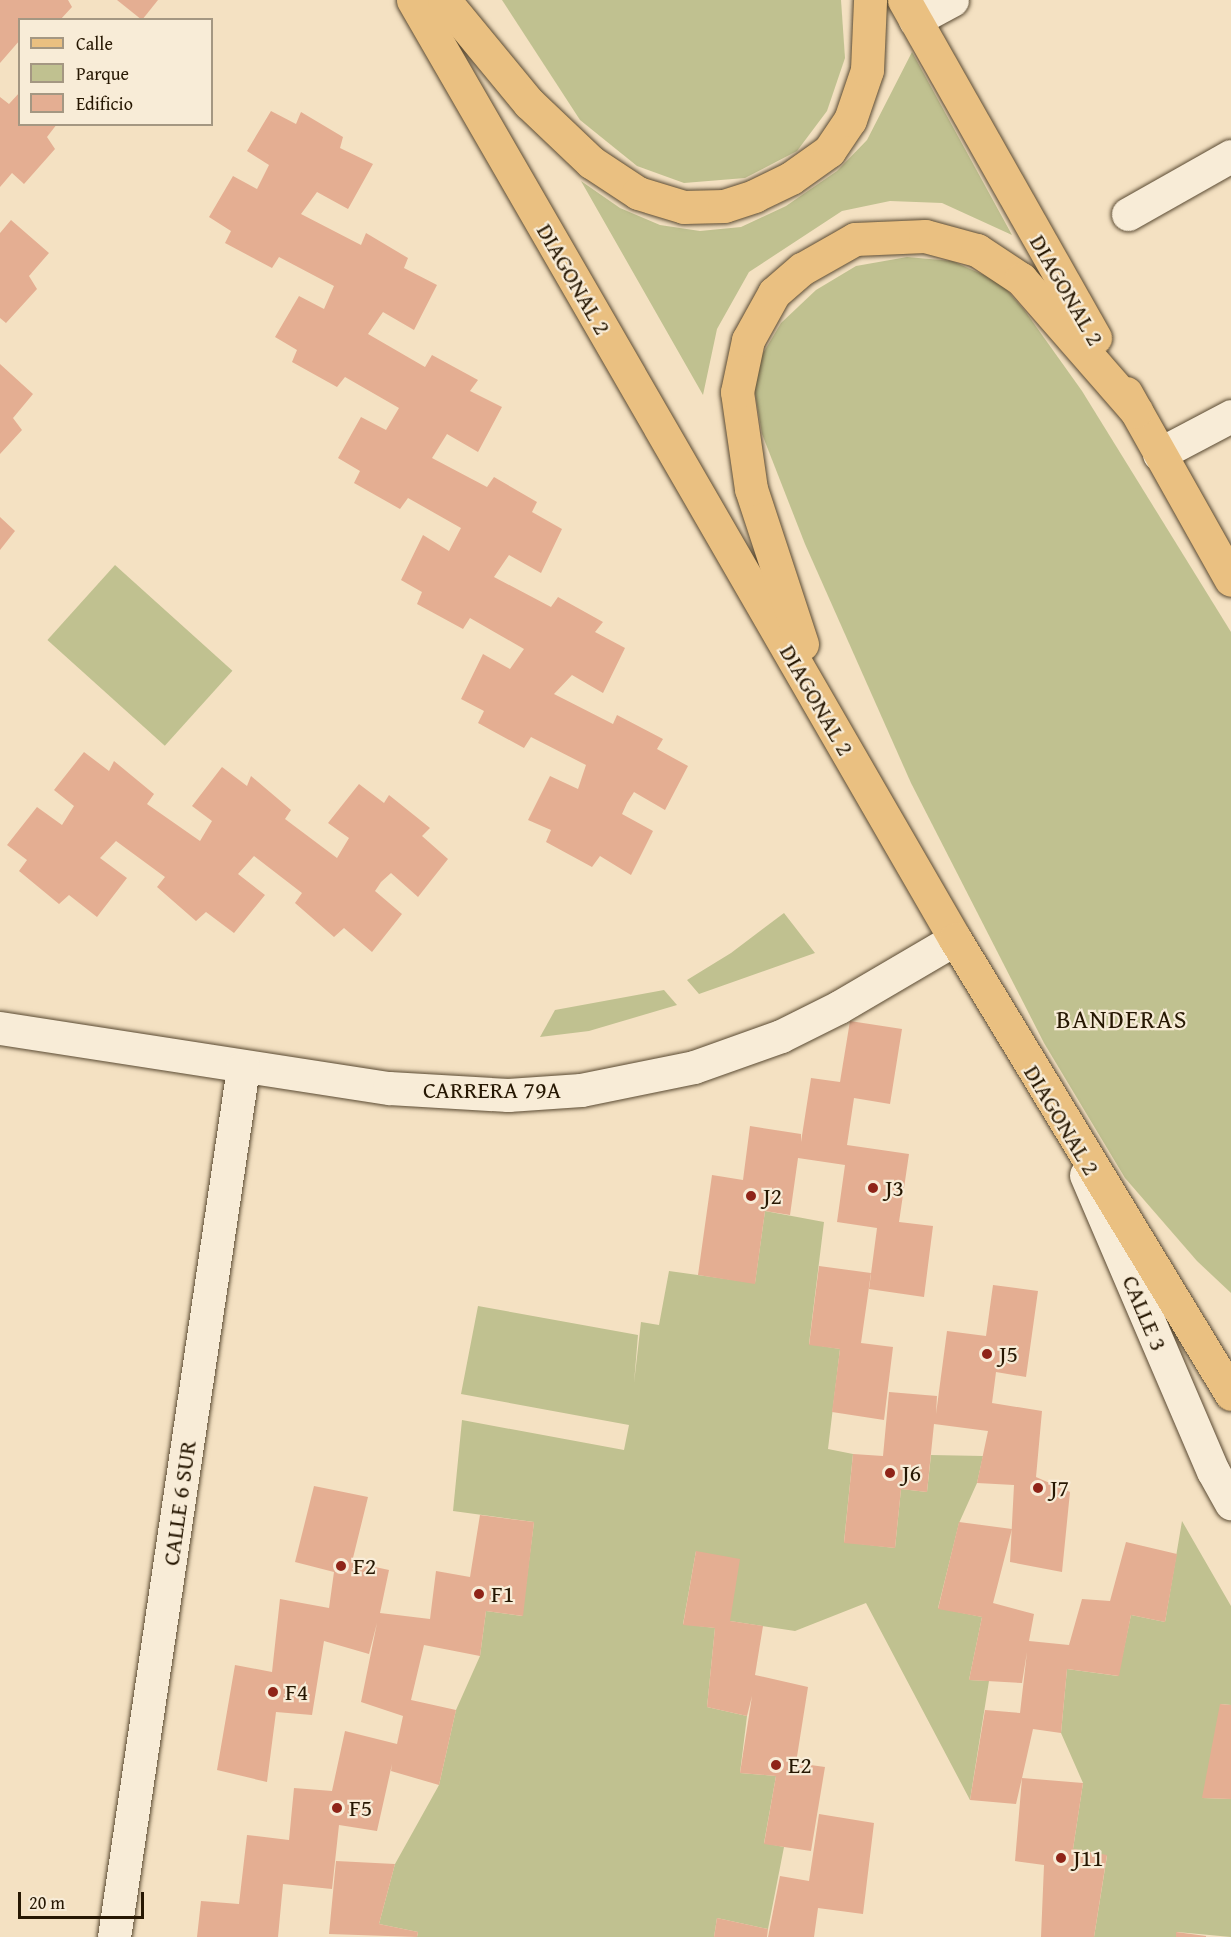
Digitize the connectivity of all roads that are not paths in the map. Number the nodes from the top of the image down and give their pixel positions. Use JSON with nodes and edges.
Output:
{"nodes":[{"id":1,"x":413,"y":0,"type":"edge"},
{"id":2,"x":444,"y":0,"type":"edge"},
{"id":3,"x":870,"y":0,"type":"edge"},
{"id":4,"x":952,"y":0,"type":"edge"},
{"id":5,"x":909,"y":10,"type":"edge"},
{"id":6,"x":1231,"y":156,"type":"edge"},
{"id":7,"x":1128,"y":214,"type":"dead end"},
{"id":8,"x":1136,"y":411,"type":"junction"},
{"id":9,"x":1231,"y":417,"type":"edge"},
{"id":10,"x":1159,"y":454,"type":"junction"},
{"id":11,"x":1231,"y":580,"type":"edge"},
{"id":12,"x":831,"y":725,"type":"junction"},
{"id":13,"x":955,"y":939,"type":"junction"},
{"id":14,"x":0,"y":1028,"type":"edge"},
{"id":15,"x":243,"y":1068,"type":"junction"},
{"id":16,"x":1063,"y":1121,"type":"junction"},
{"id":17,"x":1231,"y":1394,"type":"edge"},
{"id":18,"x":1231,"y":1503,"type":"edge"},
{"id":19,"x":114,"y":1937,"type":"edge"}],
"edges":[{"from":1,"to":12,"type":"main road","name":"DIAGONAL 2"},
{"from":2,"to":3,"type":"main road"},
{"from":4,"to":5,"type":"street"},
{"from":5,"to":8,"type":"main road","name":"DIAGONAL 2"},
{"from":6,"to":7,"type":"street"},
{"from":8,"to":10,"type":"main road","name":"DIAGONAL 2"},
{"from":8,"to":12,"type":"main road"},
{"from":9,"to":10,"type":"street"},
{"from":10,"to":11,"type":"main road","name":"DIAGONAL 2"},
{"from":12,"to":13,"type":"main road","name":"DIAGONAL 2"},
{"from":13,"to":15,"type":"street","name":"CARRERA 79A"},
{"from":13,"to":16,"type":"main road","name":"DIAGONAL 2"},
{"from":14,"to":15,"type":"street","name":"CARRERA 79A"},
{"from":15,"to":19,"type":"street","name":"CALLE 6 SUR"},
{"from":16,"to":17,"type":"main road","name":"DIAGONAL 2"},
{"from":16,"to":18,"type":"street","name":"CALLE 3"}]}
